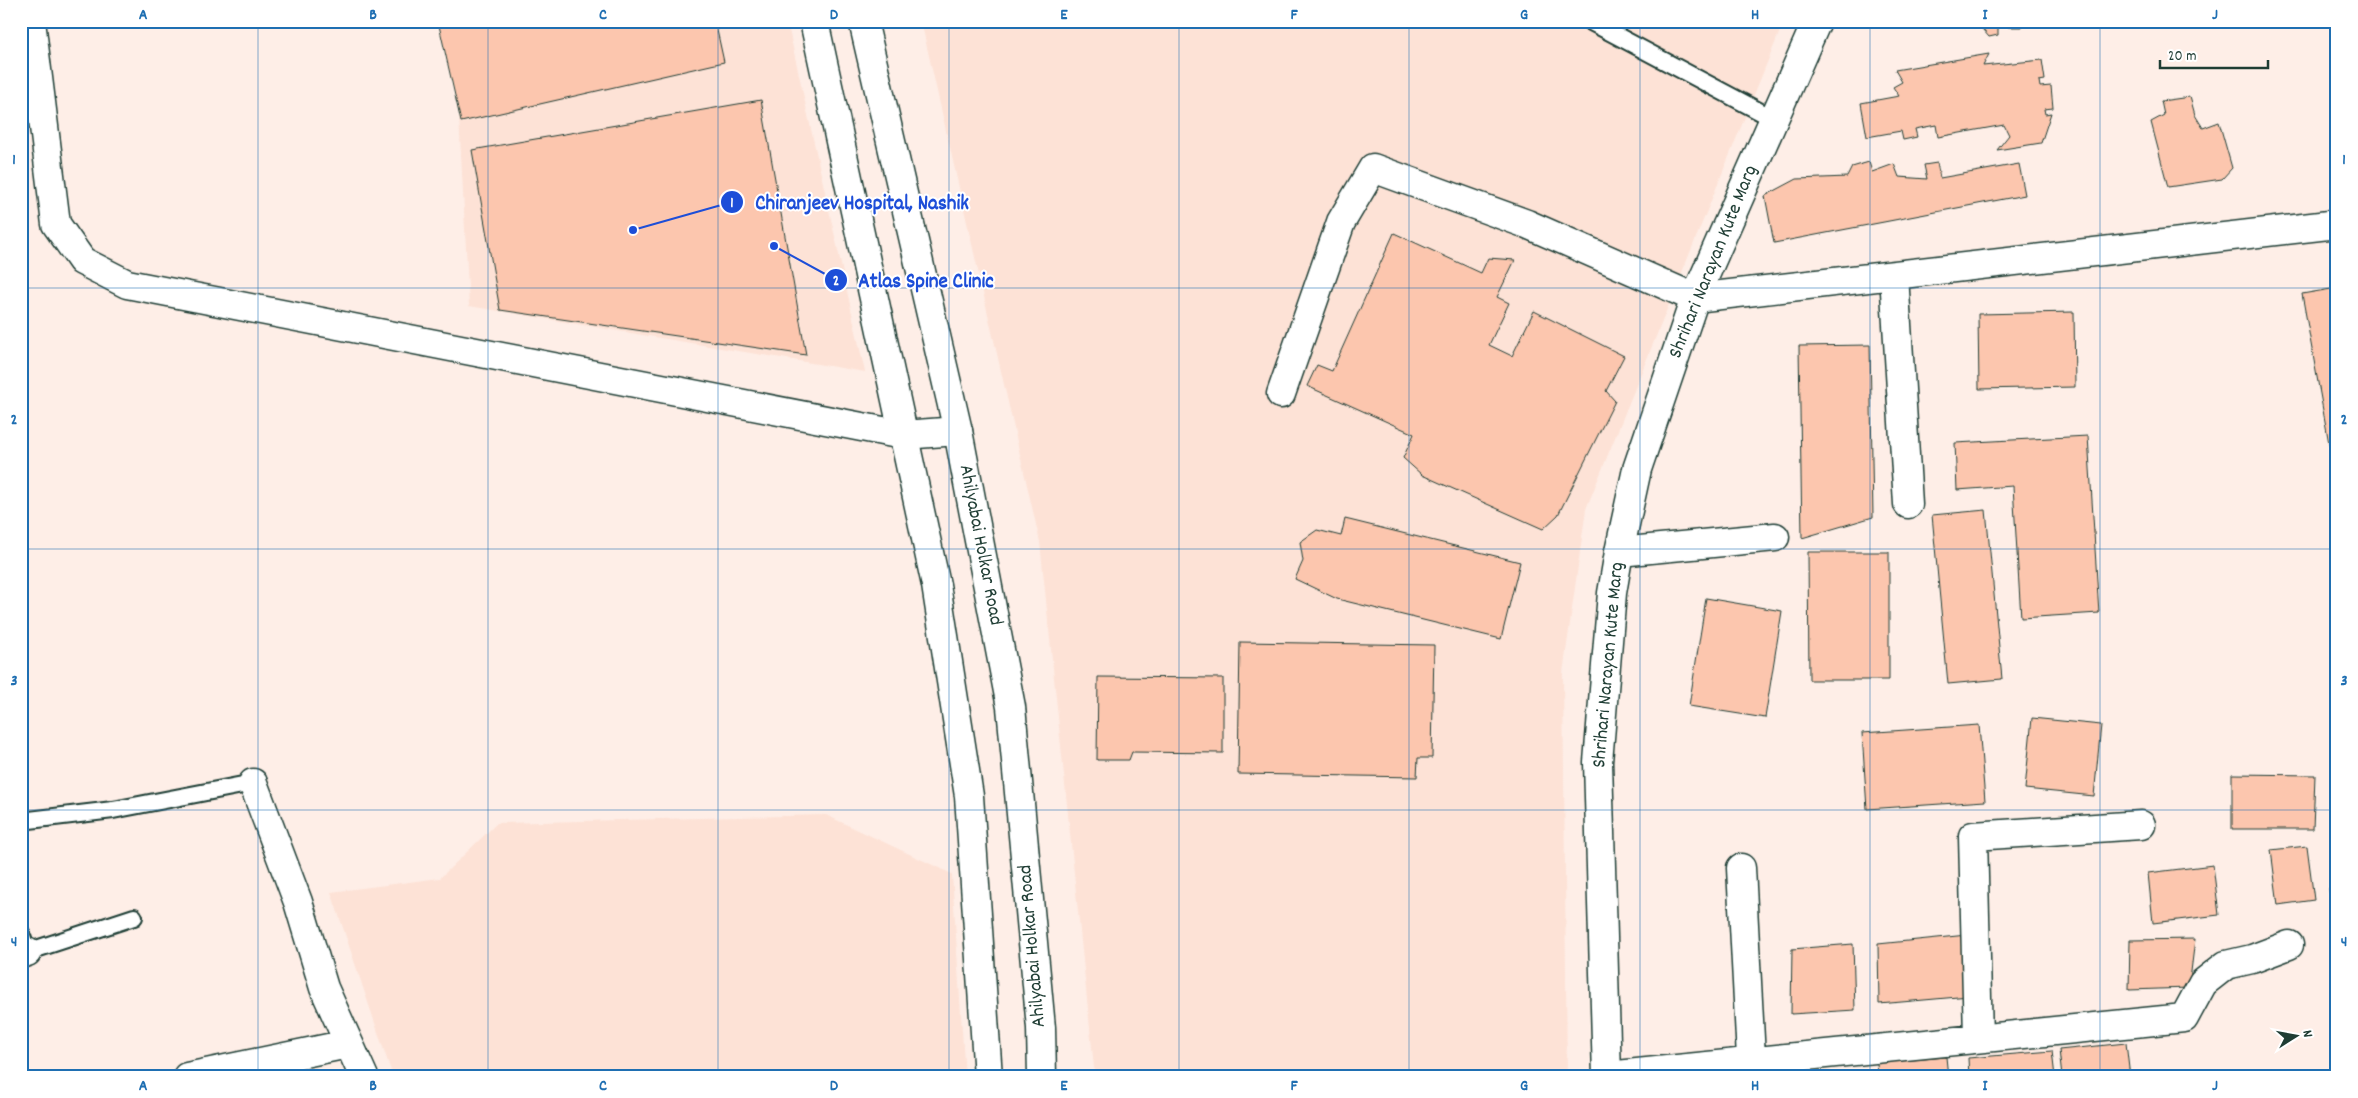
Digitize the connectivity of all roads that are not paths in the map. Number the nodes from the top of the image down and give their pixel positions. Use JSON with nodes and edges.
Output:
{"nodes":[{"id":1,"x":31,"y":21,"type":"edge"},
{"id":2,"x":814,"y":21,"type":"edge"},
{"id":3,"x":863,"y":21,"type":"edge"},
{"id":4,"x":1589,"y":21,"type":"edge"},
{"id":5,"x":1817,"y":21,"type":"edge"},
{"id":6,"x":1774,"y":119,"type":"junction"},
{"id":7,"x":2337,"y":224,"type":"edge"},
{"id":8,"x":1894,"y":275,"type":"junction"},
{"id":9,"x":1695,"y":298,"type":"junction"},
{"id":10,"x":1281,"y":394,"type":"dead end"},
{"id":11,"x":958,"y":431,"type":"junction"},
{"id":12,"x":903,"y":435,"type":"junction"},
{"id":13,"x":1908,"y":504,"type":"dead end"},
{"id":14,"x":1775,"y":537,"type":"dead end"},
{"id":15,"x":1620,"y":552,"type":"junction"},
{"id":16,"x":253,"y":783,"type":"joint"},
{"id":17,"x":21,"y":821,"type":"edge"},
{"id":18,"x":2141,"y":825,"type":"dead end"},
{"id":19,"x":1741,"y":868,"type":"dead end"},
{"id":20,"x":134,"y":917,"type":"dead end"},
{"id":21,"x":2289,"y":945,"type":"dead end"},
{"id":22,"x":23,"y":947,"type":"edge"},
{"id":23,"x":1978,"y":1038,"type":"junction"},
{"id":24,"x":348,"y":1044,"type":"junction"},
{"id":25,"x":1752,"y":1069,"type":"edge"},
{"id":26,"x":1607,"y":1076,"type":"edge"},
{"id":27,"x":187,"y":1077,"type":"edge"},
{"id":28,"x":364,"y":1077,"type":"edge"},
{"id":29,"x":988,"y":1077,"type":"edge"},
{"id":30,"x":1042,"y":1077,"type":"edge"}],
"edges":[{"from":1,"to":12,"type":"street"},
{"from":2,"to":12,"type":"street"},
{"from":3,"to":11,"type":"street","name":"Ahilyabai Holkar Road"},
{"from":4,"to":6,"type":"lane"},
{"from":5,"to":6,"type":"street","name":"Shrihari Narayan Kute Marg"},
{"from":6,"to":9,"type":"street","name":"Shrihari Narayan Kute Marg"},
{"from":7,"to":8,"type":"street"},
{"from":8,"to":9,"type":"street"},
{"from":8,"to":13,"type":"street"},
{"from":9,"to":10,"type":"street"},
{"from":9,"to":15,"type":"street","name":"Shrihari Narayan Kute Marg"},
{"from":11,"to":12,"type":"street"},
{"from":11,"to":30,"type":"street","name":"Ahilyabai Holkar Road"},
{"from":12,"to":29,"type":"street"},
{"from":14,"to":15,"type":"street"},
{"from":15,"to":26,"type":"street","name":"Shrihari Narayan Kute Marg"},
{"from":16,"to":17,"type":"lane"},
{"from":16,"to":24,"type":"street"},
{"from":18,"to":23,"type":"street"},
{"from":19,"to":25,"type":"street"},
{"from":20,"to":22,"type":"lane"},
{"from":21,"to":23,"type":"street"},
{"from":23,"to":25,"type":"street"},
{"from":24,"to":27,"type":"street"},
{"from":24,"to":28,"type":"street"},
{"from":25,"to":26,"type":"street"}]}
